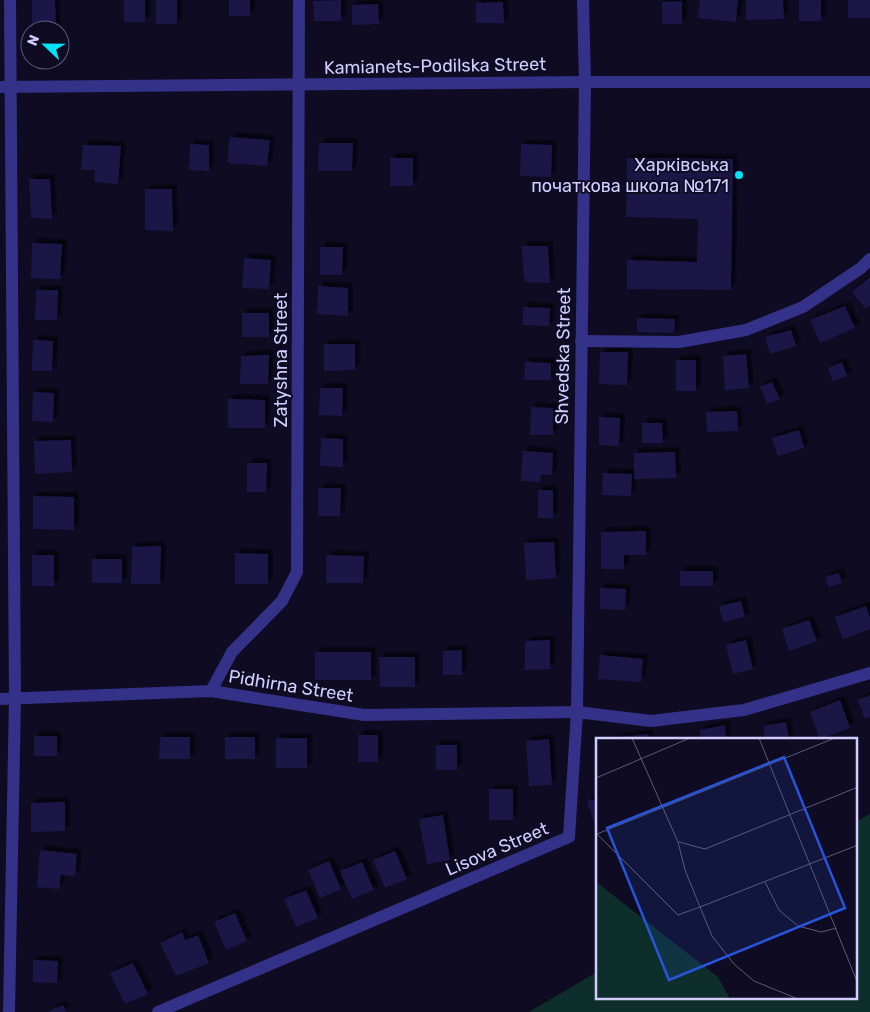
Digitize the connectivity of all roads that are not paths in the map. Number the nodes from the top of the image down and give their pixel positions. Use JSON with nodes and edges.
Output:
{"nodes":[{"id":1,"x":10,"y":0,"type":"edge"},
{"id":2,"x":299,"y":0,"type":"edge"},
{"id":3,"x":583,"y":0,"type":"edge"},
{"id":4,"x":584,"y":82,"type":"junction"},
{"id":5,"x":870,"y":82,"type":"edge"},
{"id":6,"x":300,"y":85,"type":"junction"},
{"id":7,"x":5,"y":87,"type":"edge"},
{"id":8,"x":870,"y":259,"type":"edge"},
{"id":9,"x":581,"y":340,"type":"junction"},
{"id":10,"x":870,"y":673,"type":"edge"},
{"id":11,"x":211,"y":691,"type":"junction"},
{"id":12,"x":0,"y":698,"type":"edge"},
{"id":13,"x":15,"y":698,"type":"junction"},
{"id":14,"x":576,"y":712,"type":"junction"},
{"id":15,"x":9,"y":1012,"type":"edge"},
{"id":16,"x":158,"y":1012,"type":"edge"}],
"edges":[{"from":1,"to":7,"type":"street"},
{"from":2,"to":6,"type":"street","name":"Zatyshna Street"},
{"from":3,"to":4,"type":"street","name":"Shvedska Street"},
{"from":4,"to":5,"type":"street","name":"Kamianets-Podilska Street"},
{"from":4,"to":6,"type":"street","name":"Kamianets-Podilska Street"},
{"from":4,"to":9,"type":"street","name":"Shvedska Street"},
{"from":6,"to":7,"type":"street","name":"Kamianets-Podilska Street"},
{"from":6,"to":11,"type":"street","name":"Zatyshna Street"},
{"from":7,"to":13,"type":"street"},
{"from":8,"to":9,"type":"street"},
{"from":9,"to":14,"type":"street","name":"Shvedska Street"},
{"from":10,"to":14,"type":"street"},
{"from":11,"to":13,"type":"street","name":"Pidhirna Street"},
{"from":11,"to":14,"type":"street","name":"Pidhirna Street"},
{"from":12,"to":13,"type":"street","name":"Pidhirna Street"},
{"from":13,"to":15,"type":"street"},
{"from":14,"to":16,"type":"street","name":"Lisova Street"}]}
